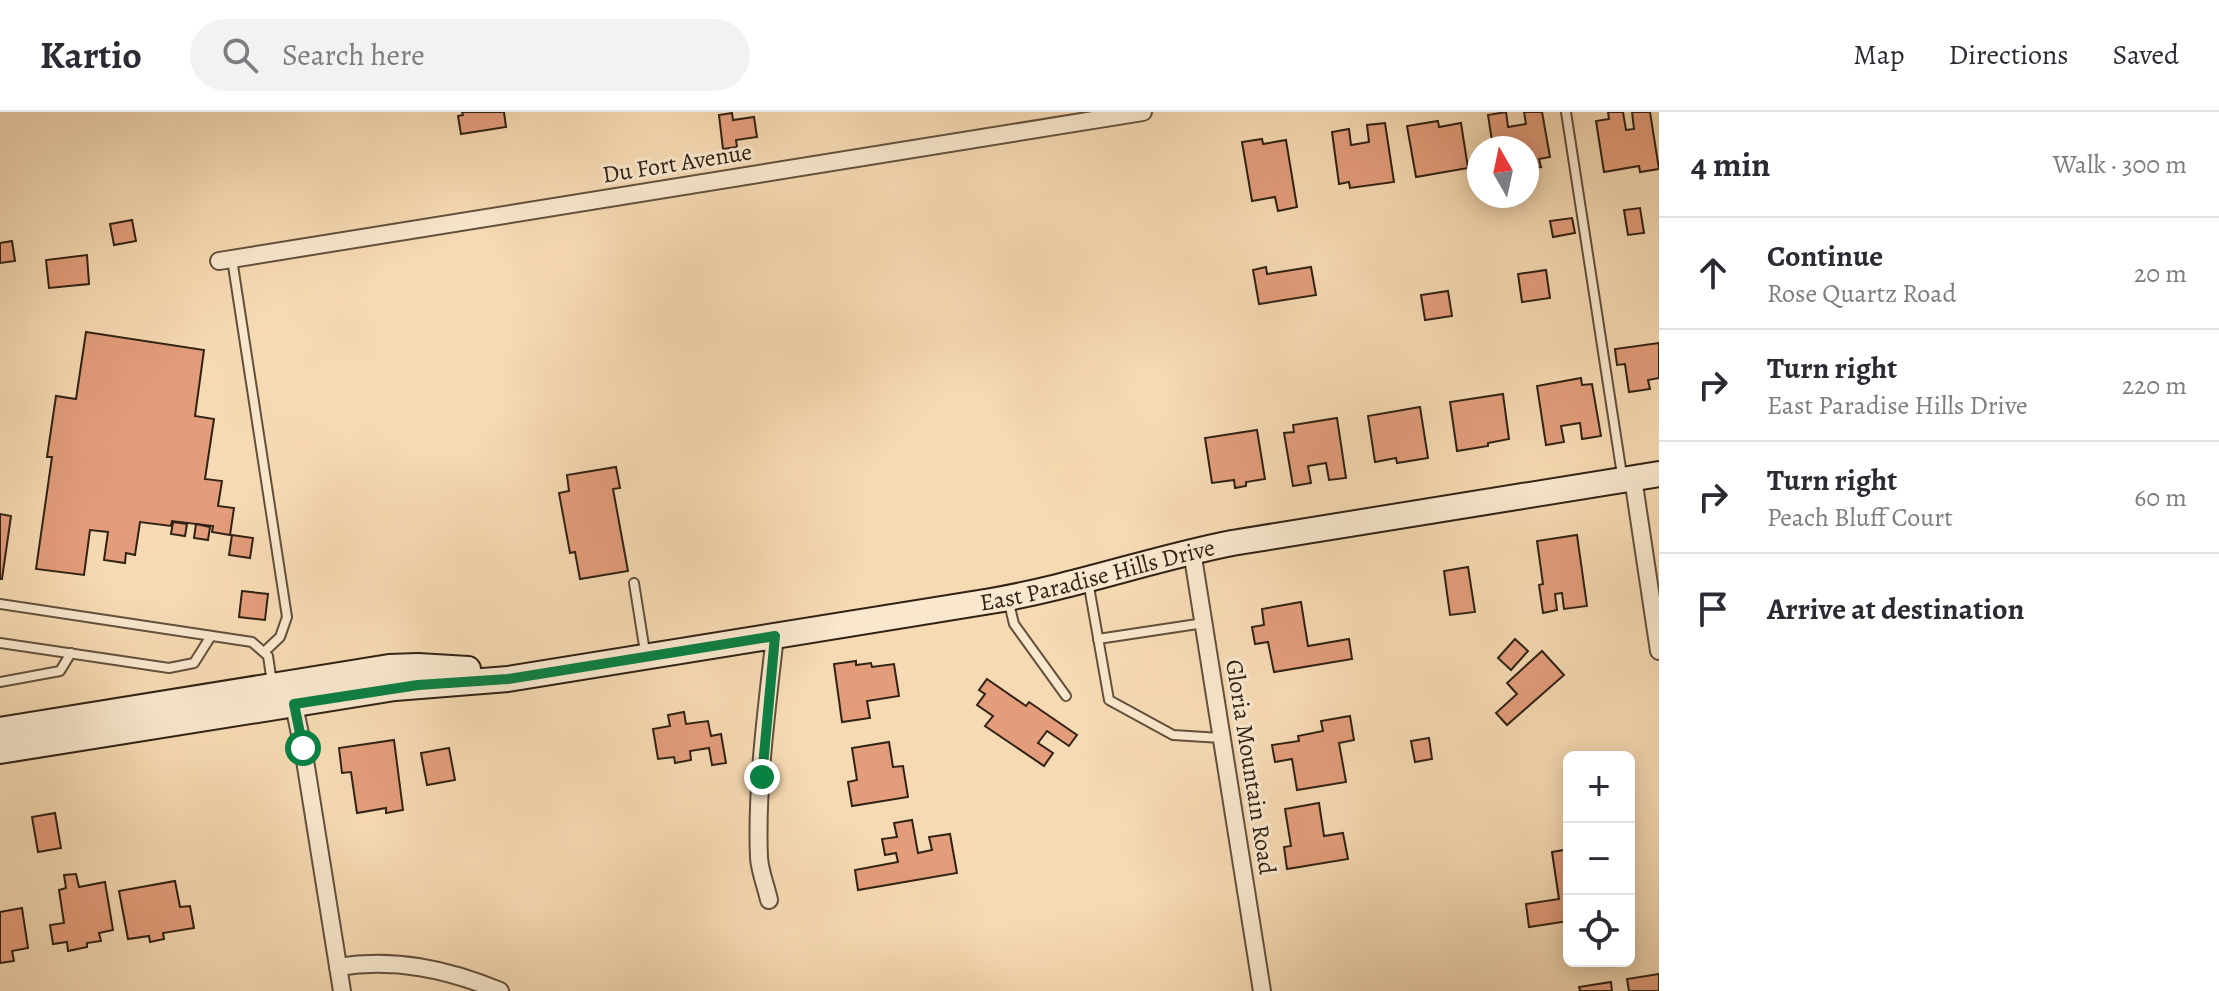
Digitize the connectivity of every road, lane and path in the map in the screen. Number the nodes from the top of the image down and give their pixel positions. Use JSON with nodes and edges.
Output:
{"nodes":[{"id":1,"x":1143,"y":112,"type":"edge"},
{"id":2,"x":1566,"y":112,"type":"edge"},
{"id":3,"x":225,"y":260,"type":"joint"},
{"id":4,"x":1659,"y":474,"type":"edge"},
{"id":5,"x":1628,"y":479,"type":"junction"},
{"id":6,"x":1192,"y":551,"type":"junction"},
{"id":7,"x":1088,"y":581,"type":"junction"},
{"id":8,"x":634,"y":583,"type":"dead end"},
{"id":9,"x":1008,"y":598,"type":"junction"},
{"id":10,"x":0,"y":604,"type":"edge"},
{"id":11,"x":1204,"y":623,"type":"junction"},
{"id":12,"x":211,"y":636,"type":"junction"},
{"id":13,"x":775,"y":636,"type":"junction"},
{"id":14,"x":1098,"y":639,"type":"junction"},
{"id":15,"x":0,"y":643,"type":"edge"},
{"id":16,"x":1659,"y":651,"type":"edge"},
{"id":17,"x":264,"y":652,"type":"junction"},
{"id":18,"x":71,"y":653,"type":"junction"},
{"id":19,"x":645,"y":657,"type":"junction"},
{"id":20,"x":0,"y":682,"type":"edge"},
{"id":21,"x":283,"y":695,"type":"junction"},
{"id":22,"x":1066,"y":696,"type":"dead end"},
{"id":23,"x":0,"y":730,"type":"edge"},
{"id":24,"x":1222,"y":738,"type":"junction"},
{"id":25,"x":0,"y":751,"type":"edge"},
{"id":26,"x":769,"y":900,"type":"dead end"},
{"id":27,"x":338,"y":967,"type":"junction"},
{"id":28,"x":342,"y":991,"type":"edge"},
{"id":29,"x":500,"y":991,"type":"edge"},
{"id":30,"x":1262,"y":991,"type":"edge"}],
"edges":[{"from":1,"to":3,"type":"street","name":"Du Fort Avenue"},
{"from":2,"to":5,"type":"lane"},
{"from":3,"to":17,"type":"lane"},
{"from":4,"to":5,"type":"main road","name":"East Paradise Hills Drive"},
{"from":5,"to":6,"type":"main road","name":"East Paradise Hills Drive"},
{"from":5,"to":16,"type":"street"},
{"from":6,"to":7,"type":"main road","name":"East Paradise Hills Drive"},
{"from":6,"to":11,"type":"street","name":"Gloria Mountain Road"},
{"from":7,"to":9,"type":"main road","name":"East Paradise Hills Drive"},
{"from":7,"to":14,"type":"lane"},
{"from":8,"to":19,"type":"lane"},
{"from":9,"to":13,"type":"main road","name":"East Paradise Hills Drive"},
{"from":9,"to":22,"type":"lane"},
{"from":10,"to":12,"type":"lane"},
{"from":11,"to":14,"type":"lane"},
{"from":11,"to":24,"type":"street","name":"Gloria Mountain Road"},
{"from":12,"to":17,"type":"lane"},
{"from":12,"to":18,"type":"lane"},
{"from":13,"to":19,"type":"main road","name":"East Paradise Hills Drive"},
{"from":13,"to":26,"type":"street"},
{"from":14,"to":24,"type":"lane"},
{"from":15,"to":18,"type":"lane"},
{"from":17,"to":21,"type":"lane"},
{"from":18,"to":20,"type":"lane"},
{"from":19,"to":21,"type":"main road","name":"East Paradise Hills Drive"},
{"from":21,"to":23,"type":"main road","name":"East Paradise Hills Drive"},
{"from":21,"to":25,"type":"main road","name":"East Paradise Hills Drive"},
{"from":21,"to":27,"type":"street"},
{"from":24,"to":30,"type":"street","name":"Gloria Mountain Road"},
{"from":27,"to":28,"type":"street"},
{"from":27,"to":29,"type":"street"}]}
